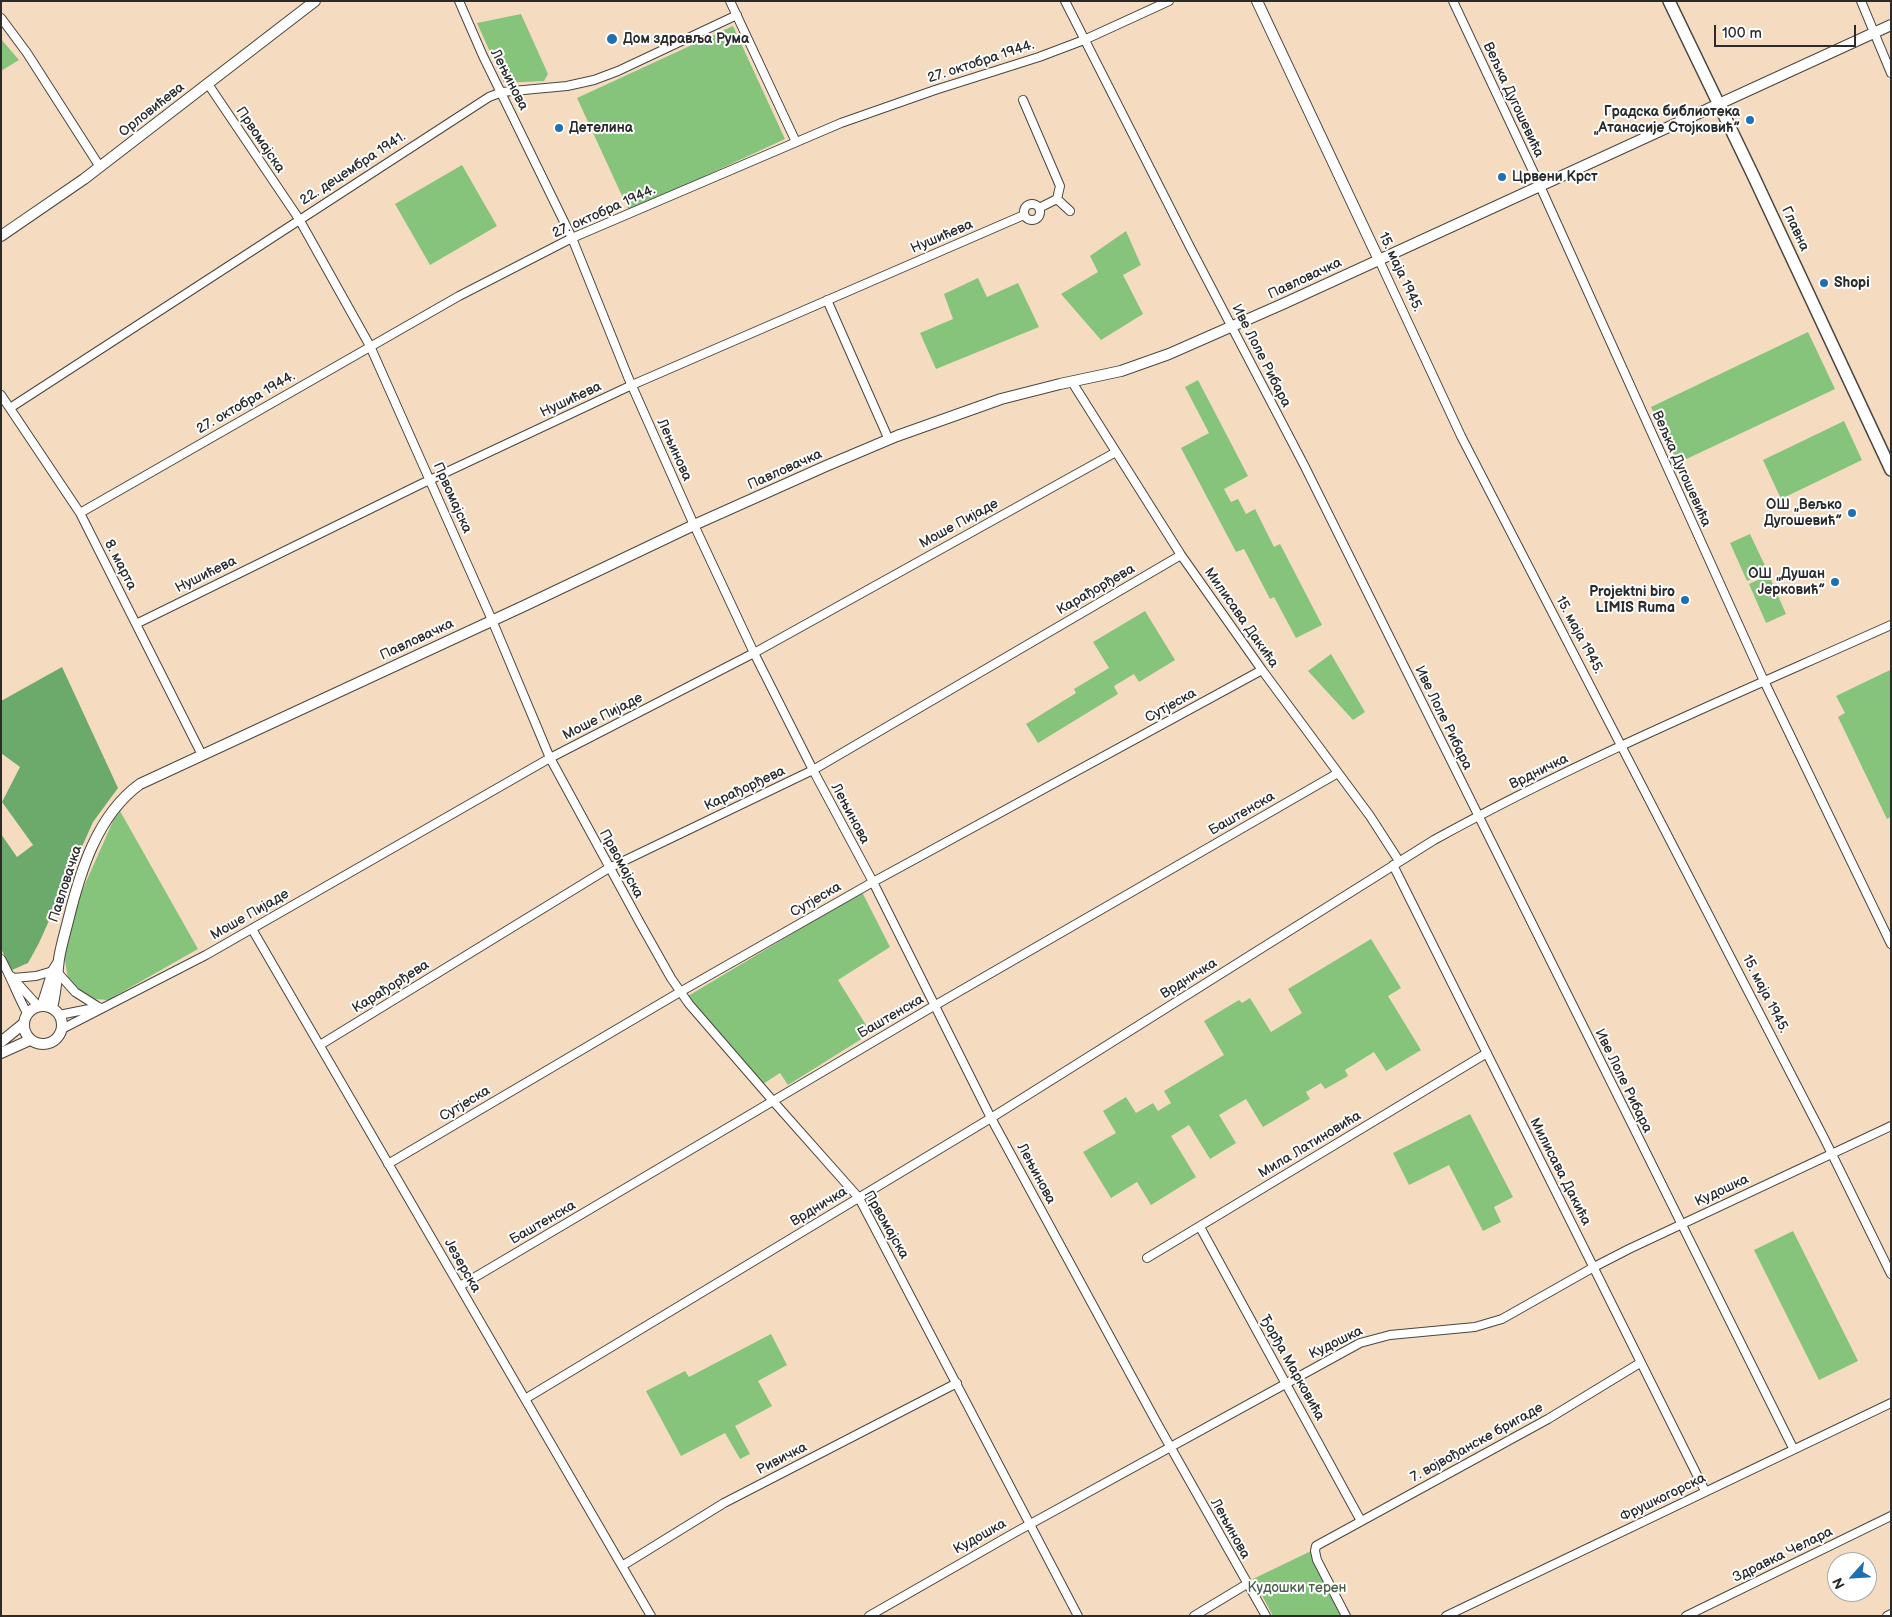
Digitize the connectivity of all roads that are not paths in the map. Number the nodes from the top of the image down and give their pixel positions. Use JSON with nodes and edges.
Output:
{"nodes":[{"id":1,"x":315,"y":1,"type":"edge"},
{"id":2,"x":460,"y":1,"type":"edge"},
{"id":3,"x":730,"y":1,"type":"edge"},
{"id":4,"x":1065,"y":1,"type":"edge"},
{"id":5,"x":1169,"y":1,"type":"edge"},
{"id":6,"x":1257,"y":1,"type":"edge"},
{"id":7,"x":1453,"y":1,"type":"edge"},
{"id":8,"x":1669,"y":1,"type":"edge"},
{"id":9,"x":1861,"y":1,"type":"edge"},
{"id":10,"x":737,"y":15,"type":"junction"},
{"id":11,"x":1,"y":18,"type":"edge"},
{"id":12,"x":1891,"y":25,"type":"edge"},
{"id":13,"x":1874,"y":33,"type":"junction"},
{"id":14,"x":1084,"y":40,"type":"junction"},
{"id":15,"x":1891,"y":73,"type":"edge"},
{"id":16,"x":208,"y":84,"type":"junction"},
{"id":17,"x":502,"y":92,"type":"junction"},
{"id":18,"x":1023,"y":100,"type":"dead end"},
{"id":19,"x":1719,"y":105,"type":"junction"},
{"id":20,"x":796,"y":142,"type":"junction"},
{"id":21,"x":100,"y":167,"type":"junction"},
{"id":22,"x":1540,"y":186,"type":"junction"},
{"id":23,"x":1057,"y":199,"type":"junction"},
{"id":24,"x":1070,"y":210,"type":"dead end"},
{"id":25,"x":299,"y":219,"type":"junction"},
{"id":26,"x":1,"y":236,"type":"edge"},
{"id":27,"x":572,"y":238,"type":"junction"},
{"id":28,"x":1379,"y":260,"type":"junction"},
{"id":29,"x":827,"y":300,"type":"junction"},
{"id":30,"x":1232,"y":326,"type":"junction"},
{"id":31,"x":370,"y":346,"type":"junction"},
{"id":32,"x":1072,"y":382,"type":"junction"},
{"id":33,"x":632,"y":385,"type":"junction"},
{"id":34,"x":1,"y":395,"type":"edge"},
{"id":35,"x":10,"y":408,"type":"junction"},
{"id":36,"x":889,"y":440,"type":"junction"},
{"id":37,"x":1116,"y":452,"type":"junction"},
{"id":38,"x":1891,"y":470,"type":"edge"},
{"id":39,"x":430,"y":480,"type":"junction"},
{"id":40,"x":80,"y":512,"type":"junction"},
{"id":41,"x":694,"y":525,"type":"junction"},
{"id":42,"x":1181,"y":554,"type":"junction"},
{"id":43,"x":492,"y":620,"type":"junction"},
{"id":44,"x":136,"y":624,"type":"junction"},
{"id":45,"x":1891,"y":625,"type":"edge"},
{"id":46,"x":754,"y":653,"type":"junction"},
{"id":47,"x":1262,"y":670,"type":"junction"},
{"id":48,"x":1764,"y":681,"type":"junction"},
{"id":49,"x":1622,"y":746,"type":"junction"},
{"id":50,"x":202,"y":755,"type":"junction"},
{"id":51,"x":550,"y":758,"type":"junction"},
{"id":52,"x":813,"y":770,"type":"junction"},
{"id":53,"x":1338,"y":773,"type":"junction"},
{"id":54,"x":1478,"y":816,"type":"junction"},
{"id":55,"x":1396,"y":863,"type":"junction"},
{"id":56,"x":609,"y":868,"type":"junction"},
{"id":57,"x":873,"y":882,"type":"junction"},
{"id":58,"x":252,"y":928,"type":"junction"},
{"id":59,"x":1891,"y":944,"type":"edge"},
{"id":60,"x":1,"y":958,"type":"edge"},
{"id":61,"x":57,"y":969,"type":"junction"},
{"id":62,"x":11,"y":976,"type":"junction"},
{"id":63,"x":680,"y":992,"type":"junction"},
{"id":64,"x":40,"y":1006,"type":"junction"},
{"id":65,"x":935,"y":1006,"type":"junction"},
{"id":66,"x":100,"y":1007,"type":"junction"},
{"id":67,"x":56,"y":1011,"type":"junction"},
{"id":68,"x":27,"y":1013,"type":"junction"},
{"id":69,"x":23,"y":1024,"type":"junction"},
{"id":70,"x":62,"y":1029,"type":"junction"},
{"id":71,"x":30,"y":1040,"type":"junction"},
{"id":72,"x":1,"y":1042,"type":"edge"},
{"id":73,"x":320,"y":1045,"type":"junction"},
{"id":74,"x":1,"y":1053,"type":"edge"},
{"id":75,"x":1487,"y":1053,"type":"junction"},
{"id":76,"x":773,"y":1101,"type":"junction"},
{"id":77,"x":991,"y":1118,"type":"junction"},
{"id":78,"x":1891,"y":1126,"type":"edge"},
{"id":79,"x":1832,"y":1153,"type":"junction"},
{"id":80,"x":388,"y":1164,"type":"junction"},
{"id":81,"x":859,"y":1198,"type":"junction"},
{"id":82,"x":1682,"y":1224,"type":"junction"},
{"id":83,"x":1200,"y":1226,"type":"junction"},
{"id":84,"x":1147,"y":1258,"type":"dead end"},
{"id":85,"x":1594,"y":1267,"type":"junction"},
{"id":86,"x":1891,"y":1274,"type":"edge"},
{"id":87,"x":460,"y":1286,"type":"junction"},
{"id":88,"x":1640,"y":1363,"type":"junction"},
{"id":89,"x":957,"y":1383,"type":"junction"},
{"id":90,"x":1286,"y":1383,"type":"junction"},
{"id":91,"x":525,"y":1399,"type":"junction"},
{"id":92,"x":1891,"y":1402,"type":"edge"},
{"id":93,"x":1170,"y":1447,"type":"junction"},
{"id":94,"x":1793,"y":1448,"type":"junction"},
{"id":95,"x":1705,"y":1491,"type":"junction"},
{"id":96,"x":1891,"y":1516,"type":"edge"},
{"id":97,"x":1361,"y":1521,"type":"junction"},
{"id":98,"x":1029,"y":1524,"type":"junction"},
{"id":99,"x":622,"y":1566,"type":"junction"},
{"id":100,"x":1247,"y":1584,"type":"junction"},
{"id":101,"x":1891,"y":1614,"type":"edge"},
{"id":102,"x":651,"y":1616,"type":"edge"},
{"id":103,"x":869,"y":1616,"type":"edge"},
{"id":104,"x":1078,"y":1616,"type":"edge"},
{"id":105,"x":1194,"y":1616,"type":"edge"},
{"id":106,"x":1266,"y":1616,"type":"edge"},
{"id":107,"x":1346,"y":1616,"type":"edge"},
{"id":108,"x":1446,"y":1616,"type":"edge"},
{"id":109,"x":1686,"y":1616,"type":"edge"},
{"id":110,"x":1887,"y":1616,"type":"edge"}],
"edges":[{"from":1,"to":16,"type":"street","name":"Орловићева"},
{"from":2,"to":17,"type":"street","name":"Лењинова"},
{"from":3,"to":10,"type":"street"},
{"from":4,"to":14,"type":"street","name":"Иве Лоле Рибара"},
{"from":5,"to":14,"type":"street","name":"27. октобра 1944."},
{"from":6,"to":28,"type":"street","name":"15. маја 1945."},
{"from":7,"to":22,"type":"street","name":"Вељка Дугошевића"},
{"from":8,"to":19,"type":"main road","name":"Главна"},
{"from":9,"to":13,"type":"street"},
{"from":10,"to":17,"type":"street","name":"22. децембра 1941."},
{"from":10,"to":20,"type":"street"},
{"from":11,"to":21,"type":"street"},
{"from":12,"to":13,"type":"street","name":"Павловачка"},
{"from":13,"to":15,"type":"street"},
{"from":13,"to":19,"type":"street","name":"Павловачка"},
{"from":14,"to":20,"type":"street","name":"27. октобра 1944."},
{"from":14,"to":30,"type":"street","name":"Иве Лоле Рибара"},
{"from":16,"to":21,"type":"street","name":"Орловићева"},
{"from":16,"to":25,"type":"street","name":"Првомајска"},
{"from":17,"to":25,"type":"street","name":"22. децембра 1941."},
{"from":17,"to":27,"type":"street","name":"Лењинова"},
{"from":18,"to":23,"type":"street"},
{"from":19,"to":22,"type":"street","name":"Павловачка"},
{"from":19,"to":38,"type":"main road","name":"Главна"},
{"from":20,"to":27,"type":"street","name":"27. октобра 1944."},
{"from":21,"to":26,"type":"street","name":"Орловићева"},
{"from":22,"to":28,"type":"street","name":"Павловачка"},
{"from":22,"to":48,"type":"street","name":"Вељка Дугошевића"},
{"from":23,"to":24,"type":"street"},
{"from":23,"to":29,"type":"street","name":"Нушићева"},
{"from":25,"to":31,"type":"street","name":"Првомајска"},
{"from":25,"to":35,"type":"street","name":"22. децембра 1941."},
{"from":27,"to":31,"type":"street","name":"27. октобра 1944."},
{"from":27,"to":33,"type":"street","name":"Лењинова"},
{"from":28,"to":30,"type":"street","name":"Павловачка"},
{"from":28,"to":49,"type":"street","name":"15. маја 1945."},
{"from":29,"to":33,"type":"street","name":"Нушићева"},
{"from":29,"to":36,"type":"street"},
{"from":30,"to":32,"type":"street","name":"Павловачка"},
{"from":30,"to":54,"type":"street","name":"Иве Лоле Рибара"},
{"from":31,"to":39,"type":"street","name":"Првомајска"},
{"from":31,"to":40,"type":"street","name":"27. октобра 1944."},
{"from":32,"to":36,"type":"street","name":"Павловачка"},
{"from":32,"to":37,"type":"street","name":"Милисава Дакића"},
{"from":33,"to":39,"type":"street","name":"Нушићева"},
{"from":33,"to":41,"type":"street","name":"Лењинова"},
{"from":34,"to":35,"type":"street","name":"8. марта"},
{"from":35,"to":40,"type":"street","name":"8. марта"},
{"from":36,"to":41,"type":"street","name":"Павловачка"},
{"from":37,"to":42,"type":"street","name":"Милисава Дакића"},
{"from":37,"to":46,"type":"street","name":"Моше Пијаде"},
{"from":39,"to":43,"type":"street","name":"Првомајска"},
{"from":39,"to":44,"type":"street","name":"Нушићева"},
{"from":40,"to":44,"type":"street","name":"8. марта"},
{"from":41,"to":43,"type":"street","name":"Павловачка"},
{"from":41,"to":46,"type":"street","name":"Лењинова"},
{"from":42,"to":47,"type":"street","name":"Милисава Дакића"},
{"from":42,"to":52,"type":"street","name":"Карађорђева"},
{"from":43,"to":50,"type":"street","name":"Павловачка"},
{"from":43,"to":51,"type":"street","name":"Првомајска"},
{"from":44,"to":50,"type":"street","name":"8. марта"},
{"from":45,"to":48,"type":"street","name":"Врдничка"},
{"from":46,"to":51,"type":"street","name":"Моше Пијаде"},
{"from":46,"to":52,"type":"street","name":"Лењинова"},
{"from":47,"to":53,"type":"street","name":"Милисава Дакића"},
{"from":47,"to":57,"type":"street","name":"Сутјеска"},
{"from":48,"to":49,"type":"street","name":"Врдничка"},
{"from":48,"to":59,"type":"street","name":"Вељка Дугошевића"},
{"from":49,"to":54,"type":"street","name":"Врдничка"},
{"from":49,"to":79,"type":"street","name":"15. маја 1945."},
{"from":50,"to":61,"type":"street","name":"Павловачка"},
{"from":51,"to":56,"type":"street","name":"Првомајска"},
{"from":51,"to":58,"type":"street","name":"Моше Пијаде"},
{"from":52,"to":56,"type":"street","name":"Карађорђева"},
{"from":52,"to":57,"type":"street","name":"Лењинова"},
{"from":53,"to":55,"type":"street","name":"Милисава Дакића"},
{"from":53,"to":65,"type":"street","name":"Баштенска"},
{"from":54,"to":55,"type":"street","name":"Врдничка"},
{"from":54,"to":82,"type":"street","name":"Иве Лоле Рибара"},
{"from":55,"to":75,"type":"street","name":"Милисава Дакића"},
{"from":55,"to":77,"type":"street","name":"Врдничка"},
{"from":56,"to":63,"type":"street","name":"Првомајска"},
{"from":56,"to":73,"type":"street","name":"Карађорђева"},
{"from":57,"to":63,"type":"street","name":"Сутјеска"},
{"from":57,"to":65,"type":"street","name":"Лењинова"},
{"from":58,"to":66,"type":"street","name":"Моше Пијаде"},
{"from":58,"to":73,"type":"street","name":"Језерска"},
{"from":60,"to":62,"type":"street"},
{"from":61,"to":62,"type":"street"},
{"from":61,"to":64,"type":"street","name":"Павловачка"},
{"from":61,"to":66,"type":"street"},
{"from":61,"to":67,"type":"street","name":"Павловачка"},
{"from":62,"to":64,"type":"street"},
{"from":62,"to":68,"type":"street"},
{"from":63,"to":76,"type":"street","name":"Првомајска"},
{"from":63,"to":80,"type":"street","name":"Сутјеска"},
{"from":64,"to":67,"type":"street"},
{"from":64,"to":68,"type":"street"},
{"from":65,"to":76,"type":"street","name":"Баштенска"},
{"from":65,"to":77,"type":"street","name":"Лењинова"},
{"from":66,"to":67,"type":"street","name":"Моше Пијаде"},
{"from":66,"to":70,"type":"street","name":"Моше Пијаде"},
{"from":67,"to":70,"type":"street","name":"Павловачка"},
{"from":68,"to":69,"type":"street"},
{"from":69,"to":71,"type":"street"},
{"from":69,"to":72,"type":"street"},
{"from":70,"to":71,"type":"street"},
{"from":71,"to":74,"type":"street"},
{"from":73,"to":80,"type":"street","name":"Језерска"},
{"from":75,"to":83,"type":"street","name":"Мила Латиновића"},
{"from":75,"to":85,"type":"street","name":"Милисава Дакића"},
{"from":76,"to":81,"type":"street","name":"Првомајска"},
{"from":76,"to":87,"type":"street","name":"Баштенска"},
{"from":77,"to":81,"type":"street","name":"Врдничка"},
{"from":77,"to":93,"type":"street","name":"Лењинова"},
{"from":78,"to":79,"type":"street","name":"Кудошка"},
{"from":79,"to":82,"type":"street","name":"Кудошка"},
{"from":79,"to":86,"type":"street","name":"15. маја 1945."},
{"from":80,"to":87,"type":"street","name":"Језерска"},
{"from":81,"to":89,"type":"street","name":"Првомајска"},
{"from":81,"to":91,"type":"street","name":"Врдничка"},
{"from":82,"to":85,"type":"street","name":"Кудошка"},
{"from":82,"to":94,"type":"street","name":"Иве Лоле Рибара"},
{"from":83,"to":84,"type":"street","name":"Мила Латиновића"},
{"from":83,"to":90,"type":"street","name":"Ђорђа Марковића"},
{"from":85,"to":88,"type":"street","name":"Милисава Дакића"},
{"from":85,"to":90,"type":"street","name":"Кудошка"},
{"from":87,"to":91,"type":"street","name":"Језерска"},
{"from":88,"to":95,"type":"street","name":"Милисава Дакића"},
{"from":88,"to":97,"type":"street","name":"7. војвођанске бригаде"},
{"from":89,"to":98,"type":"street","name":"Првомајска"},
{"from":89,"to":99,"type":"street","name":"Ривичка"},
{"from":90,"to":93,"type":"street","name":"Кудошка"},
{"from":90,"to":97,"type":"street","name":"Ђорђа Марковића"},
{"from":91,"to":99,"type":"street","name":"Језерска"},
{"from":92,"to":94,"type":"street","name":"Фрушкогорска"},
{"from":93,"to":98,"type":"street","name":"Кудошка"},
{"from":93,"to":100,"type":"street","name":"Лењинова"},
{"from":94,"to":95,"type":"street","name":"Фрушкогорска"},
{"from":95,"to":108,"type":"street","name":"Фрушкогорска"},
{"from":96,"to":109,"type":"street","name":"Здравка Челара"},
{"from":97,"to":107,"type":"street","name":"7. војвођанске бригаде"},
{"from":98,"to":103,"type":"street","name":"Кудошка"},
{"from":98,"to":104,"type":"street","name":"Првомајска"},
{"from":99,"to":102,"type":"street","name":"Језерска"},
{"from":100,"to":105,"type":"street"},
{"from":100,"to":106,"type":"street","name":"Лењинова"},
{"from":101,"to":110,"type":"street"}]}
